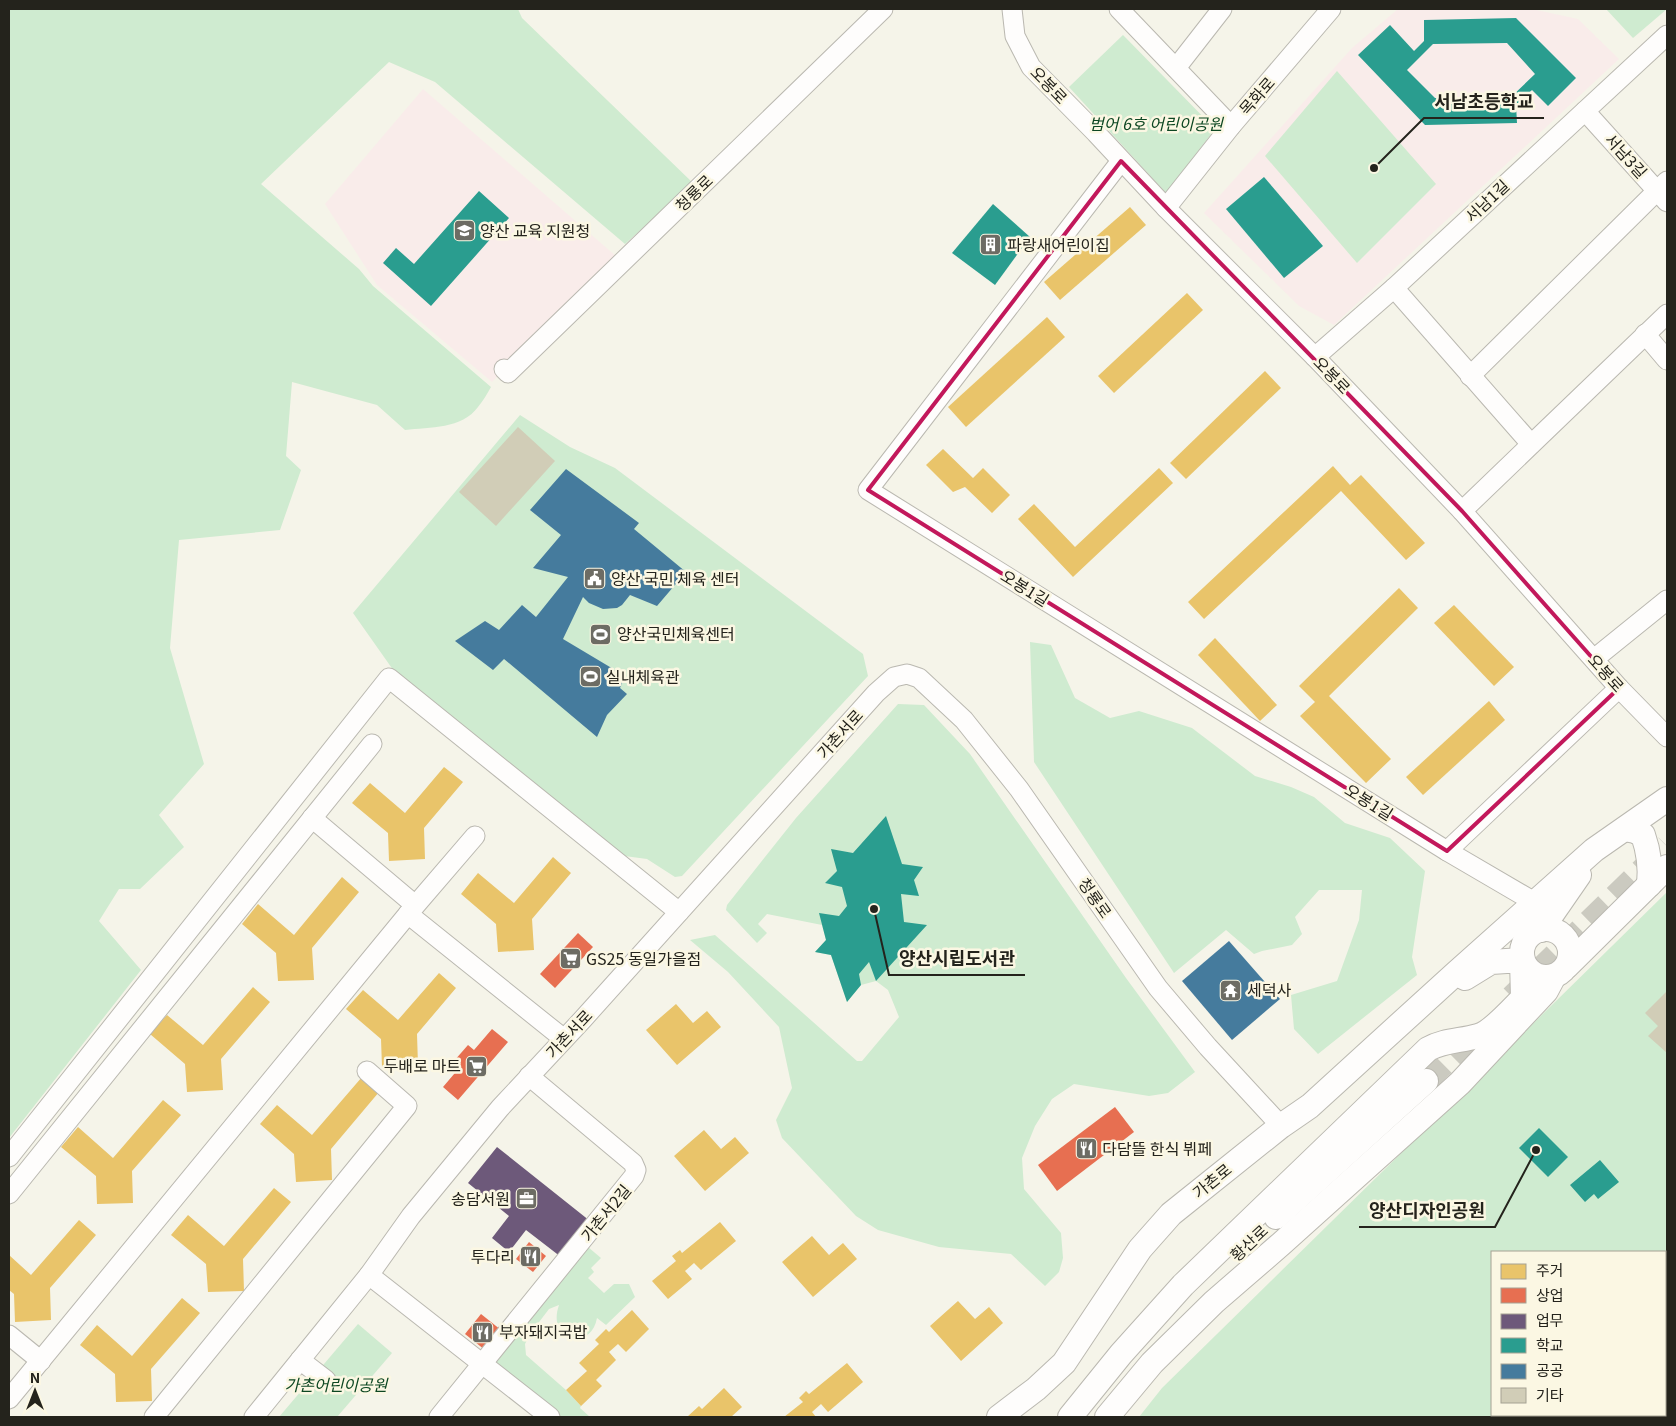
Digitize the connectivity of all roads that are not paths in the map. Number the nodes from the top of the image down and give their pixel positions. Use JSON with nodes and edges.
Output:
{"nodes":[{"id":1,"x":1012,"y":9,"type":"edge"},
{"id":2,"x":1119,"y":9,"type":"edge"},
{"id":3,"x":1222,"y":9,"type":"edge"},
{"id":4,"x":1331,"y":9,"type":"edge"},
{"id":5,"x":878,"y":11,"type":"edge"},
{"id":6,"x":1667,"y":35,"type":"edge"},
{"id":7,"x":1176,"y":68,"type":"junction"},
{"id":8,"x":1586,"y":111,"type":"junction"},
{"id":9,"x":1231,"y":126,"type":"junction"},
{"id":10,"x":1121,"y":161,"type":"junction"},
{"id":11,"x":1664,"y":191,"type":"edge"},
{"id":12,"x":1166,"y":208,"type":"junction"},
{"id":13,"x":1394,"y":288,"type":"junction"},
{"id":14,"x":1667,"y":314,"type":"edge"},
{"id":15,"x":1645,"y":334,"type":"junction"},
{"id":16,"x":1315,"y":357,"type":"junction"},
{"id":17,"x":1667,"y":360,"type":"edge"},
{"id":18,"x":504,"y":369,"type":"dead end"},
{"id":19,"x":1470,"y":376,"type":"junction"},
{"id":20,"x":1531,"y":444,"type":"junction"},
{"id":21,"x":1462,"y":511,"type":"junction"},
{"id":22,"x":1667,"y":600,"type":"edge"},
{"id":23,"x":1594,"y":659,"type":"junction"},
{"id":24,"x":907,"y":674,"type":"joint"},
{"id":25,"x":1620,"y":688,"type":"junction"},
{"id":26,"x":1667,"y":737,"type":"edge"},
{"id":27,"x":372,"y":744,"type":"dead end"},
{"id":28,"x":1667,"y":799,"type":"edge"},
{"id":29,"x":312,"y":818,"type":"junction"},
{"id":30,"x":1625,"y":829,"type":"junction"},
{"id":31,"x":474,"y":836,"type":"dead end"},
{"id":32,"x":1594,"y":850,"type":"junction"},
{"id":33,"x":1448,"y":851,"type":"junction"},
{"id":34,"x":1667,"y":867,"type":"edge"},
{"id":35,"x":1649,"y":885,"type":"junction"},
{"id":36,"x":1536,"y":903,"type":"junction"},
{"id":37,"x":411,"y":910,"type":"junction"},
{"id":38,"x":679,"y":912,"type":"junction"},
{"id":39,"x":1542,"y":930,"type":"junction"},
{"id":40,"x":1522,"y":960,"type":"junction"},
{"id":41,"x":1560,"y":971,"type":"junction"},
{"id":42,"x":564,"y":1039,"type":"junction"},
{"id":43,"x":1435,"y":1045,"type":"junction"},
{"id":44,"x":1371,"y":1050,"type":"junction"},
{"id":45,"x":368,"y":1070,"type":"dead end"},
{"id":46,"x":529,"y":1076,"type":"junction"},
{"id":47,"x":1426,"y":1080,"type":"tunnel mouth"},
{"id":48,"x":1460,"y":1083,"type":"junction"},
{"id":49,"x":1281,"y":1126,"type":"junction"},
{"id":50,"x":9,"y":1157,"type":"edge"},
{"id":51,"x":9,"y":1194,"type":"edge"},
{"id":52,"x":369,"y":1275,"type":"junction"},
{"id":53,"x":9,"y":1335,"type":"edge"},
{"id":54,"x":300,"y":1360,"type":"junction"},
{"id":55,"x":41,"y":1361,"type":"junction"},
{"id":56,"x":482,"y":1364,"type":"junction"},
{"id":57,"x":326,"y":1380,"type":"dead end"},
{"id":58,"x":523,"y":1396,"type":"junction"},
{"id":59,"x":9,"y":1399,"type":"edge"},
{"id":60,"x":154,"y":1417,"type":"edge"},
{"id":61,"x":254,"y":1417,"type":"edge"},
{"id":62,"x":439,"y":1417,"type":"edge"},
{"id":63,"x":527,"y":1417,"type":"edge"},
{"id":64,"x":550,"y":1417,"type":"edge"},
{"id":65,"x":999,"y":1417,"type":"edge"},
{"id":66,"x":1070,"y":1417,"type":"edge"},
{"id":67,"x":1085,"y":1417,"type":"edge"},
{"id":68,"x":1107,"y":1417,"type":"edge"}],
"edges":[{"from":1,"to":10,"type":"street","name":"오봉로"},
{"from":2,"to":7,"type":"street"},
{"from":3,"to":7,"type":"street"},
{"from":4,"to":9,"type":"street","name":"목화로"},
{"from":5,"to":18,"type":"street","name":"청룡로"},
{"from":6,"to":8,"type":"street","name":"서남1길"},
{"from":7,"to":9,"type":"street"},
{"from":8,"to":11,"type":"street","name":"서남3길"},
{"from":8,"to":13,"type":"street","name":"서남1길"},
{"from":9,"to":12,"type":"street","name":"목화로"},
{"from":10,"to":12,"type":"street","name":"오봉로"},
{"from":10,"to":33,"type":"street","name":"오봉1길"},
{"from":11,"to":19,"type":"street"},
{"from":12,"to":16,"type":"street","name":"오봉로"},
{"from":13,"to":16,"type":"street","name":"서남1길"},
{"from":13,"to":19,"type":"street"},
{"from":14,"to":15,"type":"street"},
{"from":15,"to":17,"type":"street"},
{"from":15,"to":20,"type":"street"},
{"from":16,"to":21,"type":"street","name":"오봉로"},
{"from":19,"to":20,"type":"street"},
{"from":20,"to":21,"type":"street"},
{"from":21,"to":23,"type":"street","name":"오봉로"},
{"from":22,"to":23,"type":"street"},
{"from":23,"to":25,"type":"street","name":"오봉로"},
{"from":24,"to":38,"type":"street","name":"가촌서로"},
{"from":24,"to":49,"type":"street","name":"청룡로"},
{"from":25,"to":26,"type":"street","name":"오봉로"},
{"from":25,"to":33,"type":"street"},
{"from":27,"to":29,"type":"street"},
{"from":28,"to":30,"type":"main road","name":"가촌로"},
{"from":29,"to":37,"type":"street"},
{"from":29,"to":51,"type":"street"},
{"from":30,"to":32,"type":"main road","name":"가촌로"},
{"from":30,"to":35,"type":"main road"},
{"from":31,"to":37,"type":"street"},
{"from":32,"to":36,"type":"main road","name":"가촌로"},
{"from":32,"to":39,"type":"main road"},
{"from":33,"to":36,"type":"street","name":"오봉1길"},
{"from":34,"to":35,"type":"main road"},
{"from":35,"to":41,"type":"main road"},
{"from":36,"to":44,"type":"main road","name":"가촌로"},
{"from":37,"to":42,"type":"street"},
{"from":37,"to":55,"type":"street"},
{"from":38,"to":42,"type":"street","name":"가촌서로"},
{"from":38,"to":50,"type":"street"},
{"from":39,"to":40,"type":"main road"},
{"from":39,"to":41,"type":"main road"},
{"from":40,"to":41,"type":"main road"},
{"from":40,"to":43,"type":"main road"},
{"from":40,"to":44,"type":"main road"},
{"from":41,"to":48,"type":"main road"},
{"from":42,"to":46,"type":"street","name":"가촌서로"},
{"from":43,"to":48,"type":"main road"},
{"from":43,"to":66,"type":"main road"},
{"from":44,"to":49,"type":"main road","name":"가촌로"},
{"from":45,"to":60,"type":"street"},
{"from":46,"to":52,"type":"street","name":"가촌서로"},
{"from":46,"to":56,"type":"street","name":"가촌서2길"},
{"from":47,"to":67,"type":"main road","name":"황산로"},
{"from":48,"to":68,"type":"main road"},
{"from":49,"to":65,"type":"main road","name":"가촌로"},
{"from":52,"to":54,"type":"street","name":"가촌서로"},
{"from":52,"to":56,"type":"street"},
{"from":53,"to":55,"type":"street"},
{"from":54,"to":57,"type":"street"},
{"from":54,"to":61,"type":"street","name":"가촌서로"},
{"from":55,"to":59,"type":"street"},
{"from":56,"to":58,"type":"street"},
{"from":56,"to":62,"type":"street"},
{"from":58,"to":63,"type":"street"},
{"from":58,"to":64,"type":"street"}]}
